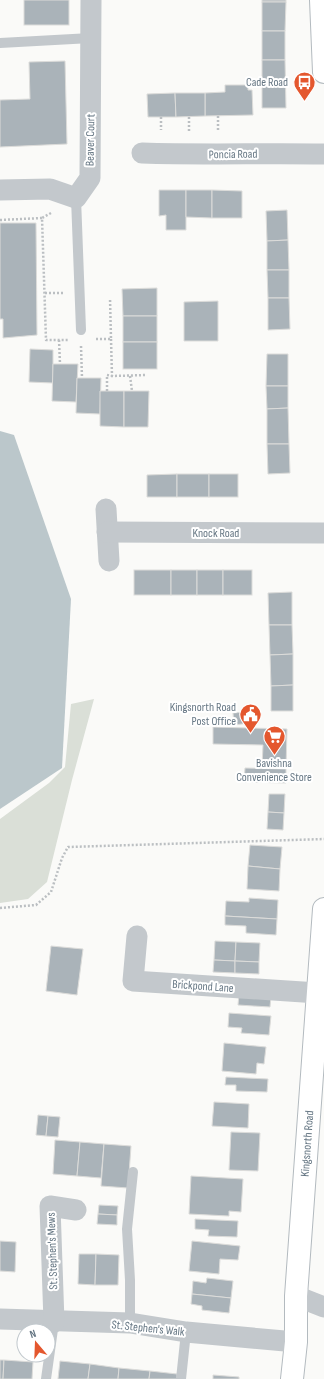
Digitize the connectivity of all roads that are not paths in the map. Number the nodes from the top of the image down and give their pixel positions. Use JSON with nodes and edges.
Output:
{"nodes":[{"id":1,"x":91,"y":0,"type":"edge"},
{"id":2,"x":321,"y":0,"type":"edge"},
{"id":3,"x":91,"y":38,"type":"junction"},
{"id":4,"x":0,"y":43,"type":"edge"},
{"id":5,"x":324,"y":72,"type":"edge"},
{"id":6,"x":142,"y":153,"type":"dead end"},
{"id":7,"x":324,"y":154,"type":"edge"},
{"id":8,"x":0,"y":190,"type":"edge"},
{"id":9,"x":76,"y":198,"type":"junction"},
{"id":10,"x":81,"y":335,"type":"road end"},
{"id":11,"x":106,"y":510,"type":"dead end"},
{"id":12,"x":107,"y":532,"type":"junction"},
{"id":13,"x":324,"y":533,"type":"edge"},
{"id":14,"x":109,"y":560,"type":"dead end"},
{"id":15,"x":324,"y":909,"type":"edge"},
{"id":16,"x":137,"y":936,"type":"dead end"},
{"id":17,"x":318,"y":993,"type":"junction"},
{"id":18,"x":133,"y":1172,"type":"dead end"},
{"id":19,"x":76,"y":1210,"type":"dead end"},
{"id":20,"x":296,"y":1296,"type":"junction"},
{"id":21,"x":324,"y":1306,"type":"edge"},
{"id":22,"x":0,"y":1319,"type":"edge"},
{"id":23,"x":54,"y":1322,"type":"junction"},
{"id":24,"x":130,"y":1323,"type":"junction"},
{"id":25,"x":186,"y":1332,"type":"junction"},
{"id":26,"x":296,"y":1342,"type":"junction"},
{"id":27,"x":46,"y":1379,"type":"edge"},
{"id":28,"x":181,"y":1379,"type":"edge"},
{"id":29,"x":292,"y":1379,"type":"edge"}],
"edges":[{"from":1,"to":3,"type":"street","name":"Beaver Court"},
{"from":2,"to":5,"type":"street"},
{"from":3,"to":4,"type":"lane"},
{"from":3,"to":9,"type":"street","name":"Beaver Court"},
{"from":6,"to":7,"type":"street","name":"Poncia Road"},
{"from":8,"to":9,"type":"street"},
{"from":9,"to":10,"type":"lane"},
{"from":11,"to":12,"type":"street"},
{"from":12,"to":13,"type":"street","name":"Knock Road"},
{"from":12,"to":14,"type":"street"},
{"from":15,"to":17,"type":"street","name":"Kingsnorth Road"},
{"from":16,"to":17,"type":"street","name":"Brickpond Lane"},
{"from":17,"to":20,"type":"street","name":"Kingsnorth Road"},
{"from":18,"to":24,"type":"lane"},
{"from":19,"to":23,"type":"street","name":"St. Stephen's Mews"},
{"from":20,"to":21,"type":"street"},
{"from":20,"to":26,"type":"street","name":"Kingsnorth Road"},
{"from":22,"to":23,"type":"street","name":"St. Stephen's Walk"},
{"from":23,"to":24,"type":"street","name":"St. Stephen's Walk"},
{"from":23,"to":27,"type":"lane"},
{"from":24,"to":25,"type":"street","name":"St. Stephen's Walk"},
{"from":25,"to":26,"type":"street","name":"St. Stephen's Walk"},
{"from":25,"to":28,"type":"lane"},
{"from":26,"to":29,"type":"street","name":"Kingsnorth Road"}]}
